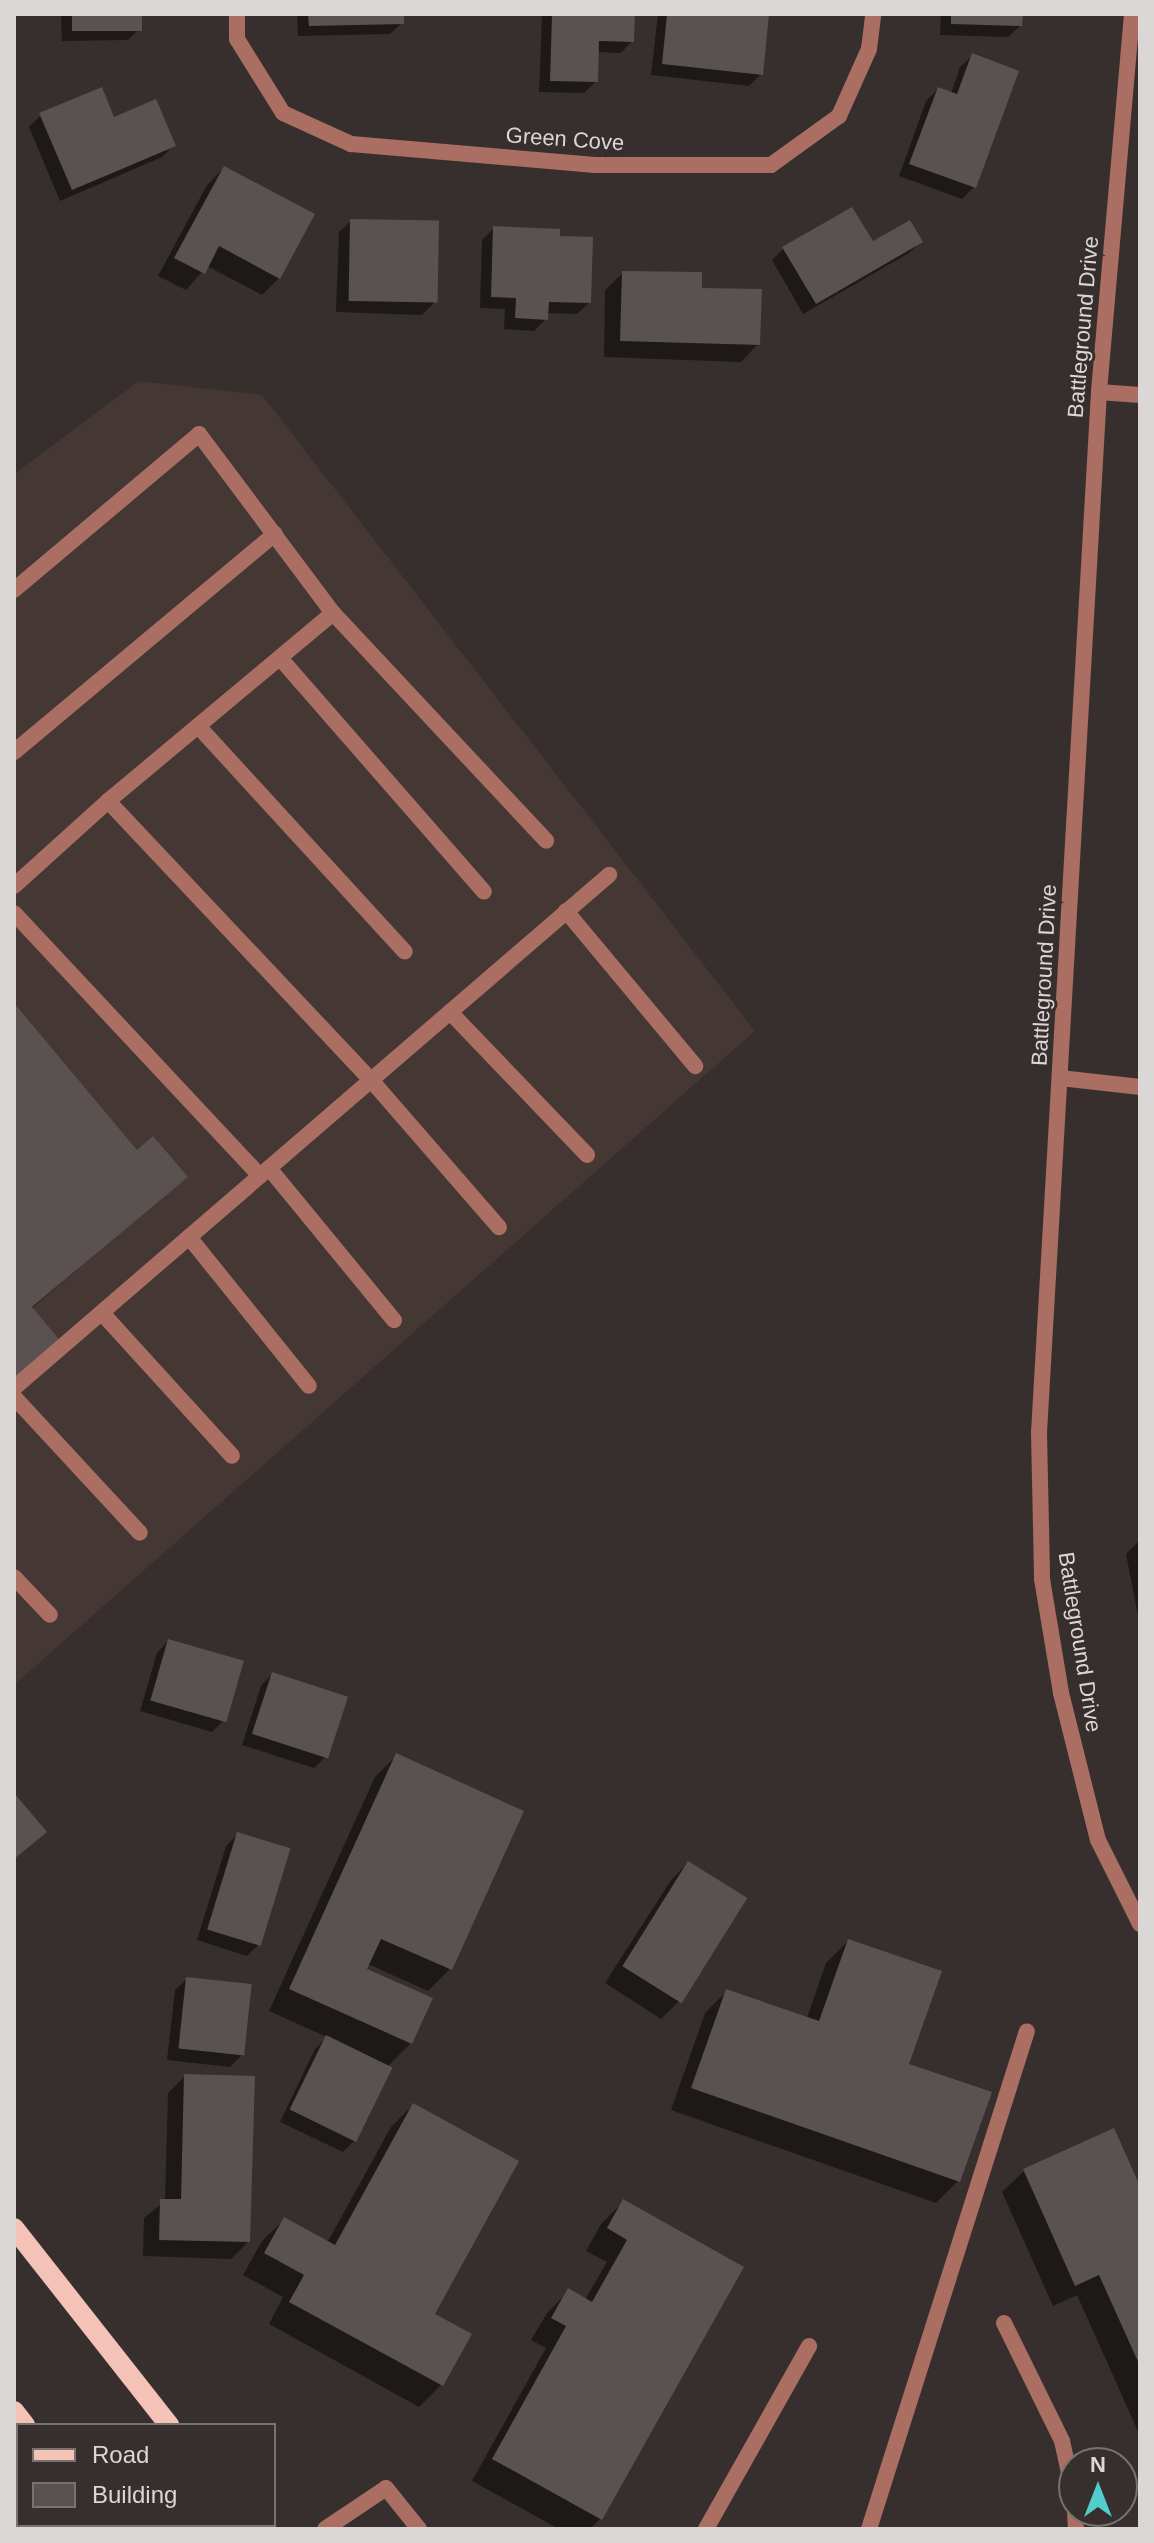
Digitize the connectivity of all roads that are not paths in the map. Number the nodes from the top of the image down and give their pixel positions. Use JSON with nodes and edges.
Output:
{"nodes":[{"id":1,"x":237,"y":14,"type":"edge"},
{"id":2,"x":873,"y":14,"type":"edge"},
{"id":3,"x":1132,"y":14,"type":"edge"},
{"id":4,"x":1099,"y":392,"type":"junction"},
{"id":5,"x":1140,"y":395,"type":"edge"},
{"id":6,"x":275,"y":534,"type":"junction"},
{"id":7,"x":14,"y":590,"type":"edge"},
{"id":8,"x":333,"y":613,"type":"junction"},
{"id":9,"x":280,"y":658,"type":"junction"},
{"id":10,"x":198,"y":726,"type":"junction"},
{"id":11,"x":14,"y":752,"type":"edge"},
{"id":12,"x":108,"y":801,"type":"junction"},
{"id":13,"x":546,"y":841,"type":"dead end"},
{"id":14,"x":609,"y":875,"type":"dead end"},
{"id":15,"x":14,"y":886,"type":"edge"},
{"id":16,"x":484,"y":892,"type":"dead end"},
{"id":17,"x":566,"y":911,"type":"junction"},
{"id":18,"x":14,"y":913,"type":"edge"},
{"id":19,"x":405,"y":952,"type":"dead end"},
{"id":20,"x":450,"y":1012,"type":"junction"},
{"id":21,"x":695,"y":1066,"type":"dead end"},
{"id":22,"x":1060,"y":1078,"type":"junction"},
{"id":23,"x":371,"y":1080,"type":"junction"},
{"id":24,"x":1140,"y":1087,"type":"edge"},
{"id":25,"x":587,"y":1155,"type":"dead end"},
{"id":26,"x":265,"y":1172,"type":"junction"},
{"id":27,"x":499,"y":1227,"type":"dead end"},
{"id":28,"x":189,"y":1237,"type":"junction"},
{"id":29,"x":102,"y":1313,"type":"junction"},
{"id":30,"x":394,"y":1320,"type":"dead end"},
{"id":31,"x":309,"y":1386,"type":"dead end"},
{"id":32,"x":14,"y":1388,"type":"edge"},
{"id":33,"x":14,"y":1397,"type":"edge"},
{"id":34,"x":232,"y":1456,"type":"dead end"},
{"id":35,"x":140,"y":1533,"type":"dead end"},
{"id":36,"x":14,"y":1577,"type":"edge"},
{"id":37,"x":50,"y":1615,"type":"dead end"},
{"id":38,"x":1140,"y":1924,"type":"edge"},
{"id":39,"x":1027,"y":2031,"type":"dead end"},
{"id":40,"x":17,"y":2240,"type":"edge"},
{"id":41,"x":1004,"y":2323,"type":"dead end"},
{"id":42,"x":809,"y":2346,"type":"dead end"},
{"id":43,"x":167,"y":2423,"type":"edge"},
{"id":44,"x":1063,"y":2447,"type":"edge"},
{"id":45,"x":325,"y":2529,"type":"edge"},
{"id":46,"x":419,"y":2529,"type":"edge"},
{"id":47,"x":706,"y":2529,"type":"edge"},
{"id":48,"x":869,"y":2529,"type":"edge"}],
"edges":[{"from":1,"to":2,"type":"street","name":"Green Cove"},
{"from":3,"to":4,"type":"street","name":"Battleground Drive"},
{"from":4,"to":5,"type":"street"},
{"from":4,"to":22,"type":"street","name":"Battleground Drive"},
{"from":6,"to":7,"type":"street"},
{"from":6,"to":8,"type":"street"},
{"from":6,"to":11,"type":"street"},
{"from":8,"to":9,"type":"street"},
{"from":8,"to":13,"type":"street"},
{"from":9,"to":10,"type":"street"},
{"from":9,"to":16,"type":"street"},
{"from":10,"to":12,"type":"street"},
{"from":10,"to":19,"type":"street"},
{"from":12,"to":15,"type":"street"},
{"from":12,"to":23,"type":"street"},
{"from":14,"to":17,"type":"street"},
{"from":17,"to":20,"type":"street"},
{"from":17,"to":21,"type":"street"},
{"from":18,"to":26,"type":"street"},
{"from":20,"to":23,"type":"street"},
{"from":20,"to":25,"type":"street"},
{"from":22,"to":24,"type":"street"},
{"from":22,"to":38,"type":"street","name":"Battleground Drive"},
{"from":23,"to":26,"type":"street"},
{"from":23,"to":27,"type":"street"},
{"from":26,"to":28,"type":"street"},
{"from":26,"to":30,"type":"street"},
{"from":28,"to":29,"type":"street"},
{"from":28,"to":31,"type":"street"},
{"from":29,"to":32,"type":"street"},
{"from":29,"to":34,"type":"street"},
{"from":33,"to":35,"type":"street"},
{"from":36,"to":37,"type":"street"},
{"from":39,"to":48,"type":"street"},
{"from":40,"to":43,"type":"main road"},
{"from":41,"to":44,"type":"street"},
{"from":42,"to":47,"type":"street"},
{"from":45,"to":46,"type":"street"}]}
